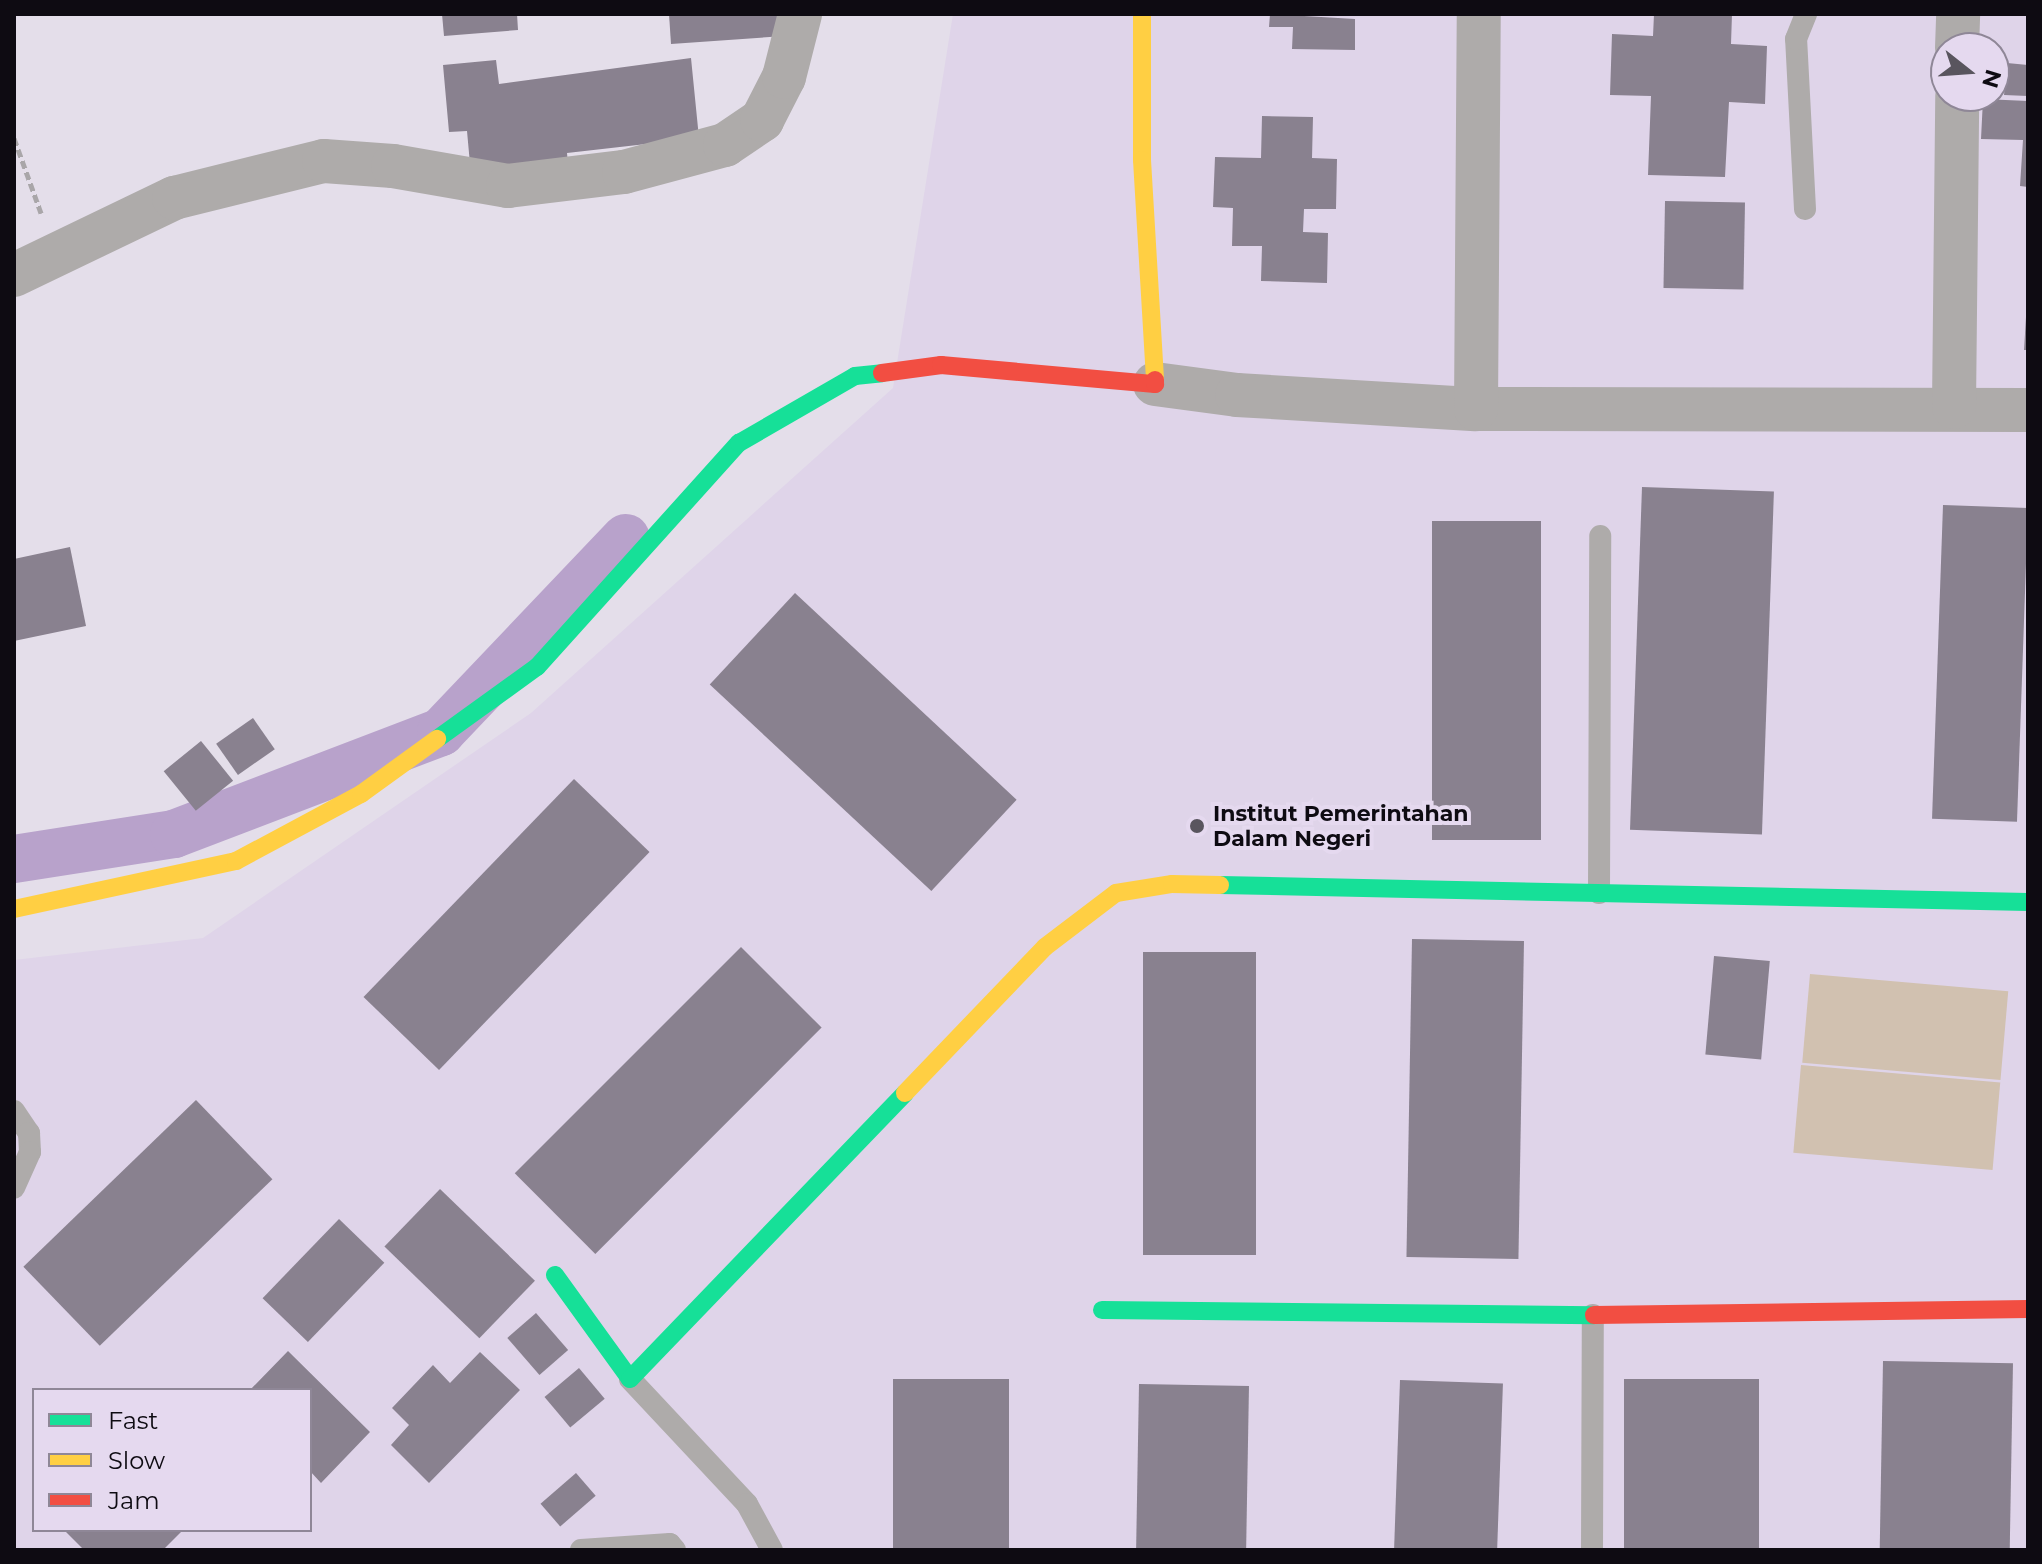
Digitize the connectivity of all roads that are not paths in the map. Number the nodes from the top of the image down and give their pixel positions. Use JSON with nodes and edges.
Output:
{"nodes":[{"id":1,"x":800,"y":14,"type":"edge"},
{"id":2,"x":1142,"y":14,"type":"edge"},
{"id":3,"x":1479,"y":14,"type":"edge"},
{"id":4,"x":1806,"y":14,"type":"edge"},
{"id":5,"x":1957,"y":112,"type":"edge"},
{"id":6,"x":1805,"y":209,"type":"dead end"},
{"id":7,"x":14,"y":275,"type":"edge"},
{"id":8,"x":1155,"y":384,"type":"junction"},
{"id":9,"x":1954,"y":407,"type":"junction"},
{"id":10,"x":1476,"y":409,"type":"junction"},
{"id":11,"x":2028,"y":410,"type":"edge"},
{"id":12,"x":1600,"y":536,"type":"dead end"},
{"id":13,"x":1599,"y":893,"type":"junction"},
{"id":14,"x":2028,"y":902,"type":"edge"},
{"id":15,"x":14,"y":909,"type":"edge"},
{"id":16,"x":14,"y":1111,"type":"edge"},
{"id":17,"x":14,"y":1188,"type":"edge"},
{"id":18,"x":555,"y":1275,"type":"dead end"},
{"id":19,"x":2028,"y":1309,"type":"edge"},
{"id":20,"x":1102,"y":1310,"type":"dead end"},
{"id":21,"x":1593,"y":1315,"type":"junction"},
{"id":22,"x":630,"y":1379,"type":"junction"},
{"id":23,"x":581,"y":1550,"type":"edge"},
{"id":24,"x":675,"y":1550,"type":"edge"},
{"id":25,"x":772,"y":1550,"type":"edge"},
{"id":26,"x":1592,"y":1550,"type":"edge"}],
"edges":[{"from":1,"to":7,"type":"street"},
{"from":2,"to":8,"type":"street"},
{"from":3,"to":10,"type":"street"},
{"from":4,"to":6,"type":"lane"},
{"from":5,"to":9,"type":"street"},
{"from":8,"to":10,"type":"street"},
{"from":8,"to":15,"type":"street"},
{"from":9,"to":10,"type":"street"},
{"from":9,"to":11,"type":"street"},
{"from":12,"to":13,"type":"lane"},
{"from":13,"to":14,"type":"street"},
{"from":13,"to":22,"type":"street"},
{"from":16,"to":17,"type":"lane"},
{"from":18,"to":22,"type":"street"},
{"from":19,"to":21,"type":"street"},
{"from":20,"to":21,"type":"street"},
{"from":21,"to":26,"type":"lane"},
{"from":22,"to":25,"type":"lane"},
{"from":23,"to":24,"type":"lane"}]}
